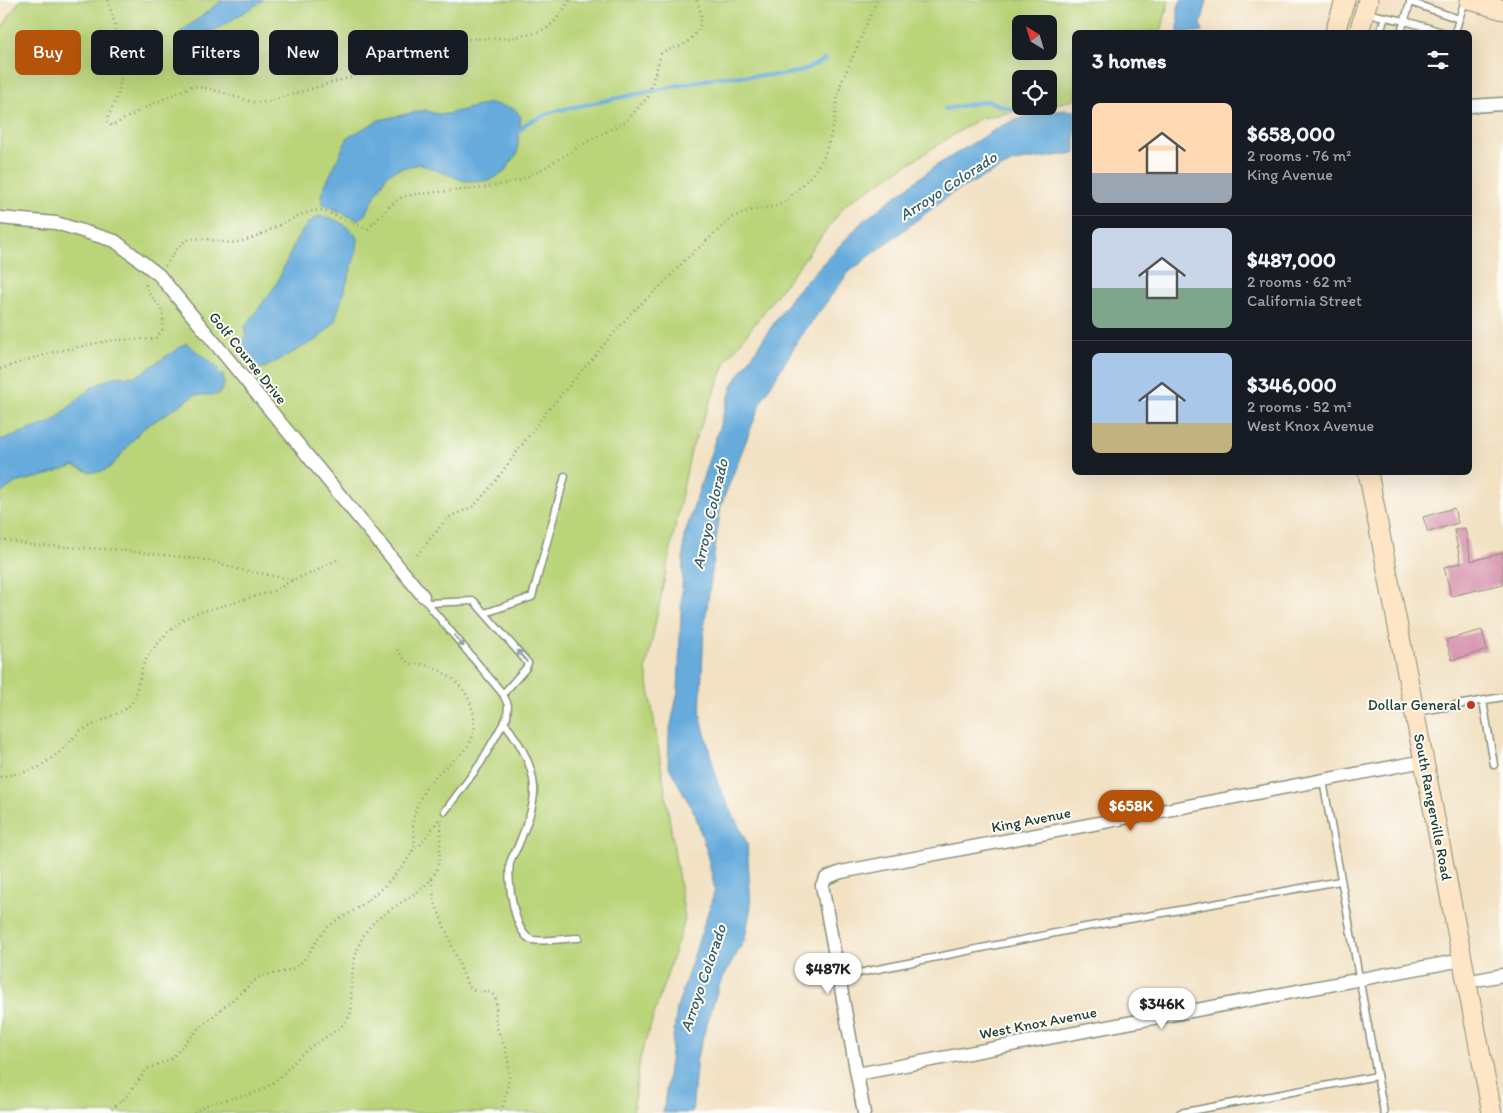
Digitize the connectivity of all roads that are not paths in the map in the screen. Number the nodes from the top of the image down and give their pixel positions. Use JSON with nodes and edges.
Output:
{"nodes":[{"id":1,"x":1345,"y":0,"type":"edge"},
{"id":2,"x":1465,"y":0,"type":"edge"},
{"id":3,"x":1470,"y":0,"type":"edge"},
{"id":4,"x":1411,"y":1,"type":"edge"},
{"id":5,"x":1366,"y":6,"type":"edge"},
{"id":6,"x":1503,"y":10,"type":"edge"},
{"id":7,"x":1385,"y":17,"type":"junction"},
{"id":8,"x":1459,"y":19,"type":"junction"},
{"id":9,"x":1405,"y":21,"type":"junction"},
{"id":10,"x":1336,"y":30,"type":"edge"},
{"id":11,"x":1360,"y":30,"type":"edge"},
{"id":12,"x":1381,"y":30,"type":"edge"},
{"id":13,"x":1402,"y":30,"type":"edge"},
{"id":14,"x":1435,"y":30,"type":"edge"},
{"id":15,"x":1455,"y":30,"type":"edge"},
{"id":16,"x":1503,"y":104,"type":"edge"},
{"id":17,"x":1472,"y":106,"type":"edge"},
{"id":18,"x":0,"y":218,"type":"edge"},
{"id":19,"x":1369,"y":475,"type":"edge"},
{"id":20,"x":564,"y":476,"type":"dead end"},
{"id":21,"x":425,"y":599,"type":"junction"},
{"id":22,"x":485,"y":613,"type":"junction"},
{"id":23,"x":504,"y":694,"type":"junction"},
{"id":24,"x":1503,"y":697,"type":"edge"},
{"id":25,"x":1483,"y":701,"type":"junction"},
{"id":26,"x":1415,"y":712,"type":"junction"},
{"id":27,"x":504,"y":722,"type":"junction"},
{"id":28,"x":1424,"y":761,"type":"junction"},
{"id":29,"x":1494,"y":766,"type":"dead end"},
{"id":30,"x":1323,"y":781,"type":"junction"},
{"id":31,"x":445,"y":811,"type":"dead end"},
{"id":32,"x":1340,"y":881,"type":"junction"},
{"id":33,"x":579,"y":938,"type":"dead end"},
{"id":34,"x":1462,"y":960,"type":"junction"},
{"id":35,"x":1503,"y":975,"type":"edge"},
{"id":36,"x":839,"y":977,"type":"junction"},
{"id":37,"x":1360,"y":979,"type":"junction"},
{"id":38,"x":1466,"y":982,"type":"junction"},
{"id":39,"x":856,"y":1074,"type":"junction"},
{"id":40,"x":1377,"y":1076,"type":"junction"},
{"id":41,"x":864,"y":1113,"type":"edge"},
{"id":42,"x":1180,"y":1113,"type":"edge"},
{"id":43,"x":1384,"y":1113,"type":"edge"},
{"id":44,"x":1492,"y":1113,"type":"edge"}],
"edges":[{"from":1,"to":10,"type":"main road"},
{"from":2,"to":8,"type":"lane"},
{"from":3,"to":6,"type":"main road"},
{"from":4,"to":8,"type":"lane"},
{"from":4,"to":9,"type":"lane"},
{"from":5,"to":7,"type":"lane"},
{"from":5,"to":11,"type":"main road"},
{"from":7,"to":9,"type":"lane"},
{"from":7,"to":12,"type":"lane"},
{"from":8,"to":15,"type":"lane"},
{"from":9,"to":13,"type":"lane"},
{"from":9,"to":14,"type":"lane"},
{"from":16,"to":17,"type":"street"},
{"from":18,"to":21,"type":"street","name":"Golf Course Drive"},
{"from":19,"to":26,"type":"main road","name":"South Rangerville Road"},
{"from":20,"to":22,"type":"lane"},
{"from":21,"to":22,"type":"lane"},
{"from":21,"to":23,"type":"lane","one_way":true},
{"from":23,"to":22,"type":"lane","one_way":true},
{"from":23,"to":27,"type":"lane"},
{"from":24,"to":25,"type":"lane"},
{"from":25,"to":26,"type":"lane"},
{"from":25,"to":29,"type":"lane"},
{"from":26,"to":28,"type":"main road","name":"South Rangerville Road"},
{"from":27,"to":31,"type":"lane"},
{"from":27,"to":33,"type":"lane"},
{"from":28,"to":30,"type":"street","name":"King Avenue"},
{"from":28,"to":34,"type":"main road","name":"South Rangerville Road"},
{"from":30,"to":32,"type":"lane"},
{"from":30,"to":36,"type":"street","name":"King Avenue"},
{"from":32,"to":36,"type":"lane"},
{"from":32,"to":37,"type":"lane"},
{"from":34,"to":37,"type":"street","name":"West Knox Avenue"},
{"from":34,"to":38,"type":"main road","name":"South Rangerville Road"},
{"from":35,"to":38,"type":"street"},
{"from":36,"to":39,"type":"street"},
{"from":37,"to":39,"type":"street","name":"West Knox Avenue"},
{"from":37,"to":40,"type":"lane"},
{"from":38,"to":44,"type":"main road","name":"South Rangerville Road"},
{"from":39,"to":41,"type":"street"},
{"from":40,"to":42,"type":"lane"},
{"from":40,"to":43,"type":"lane"}]}
